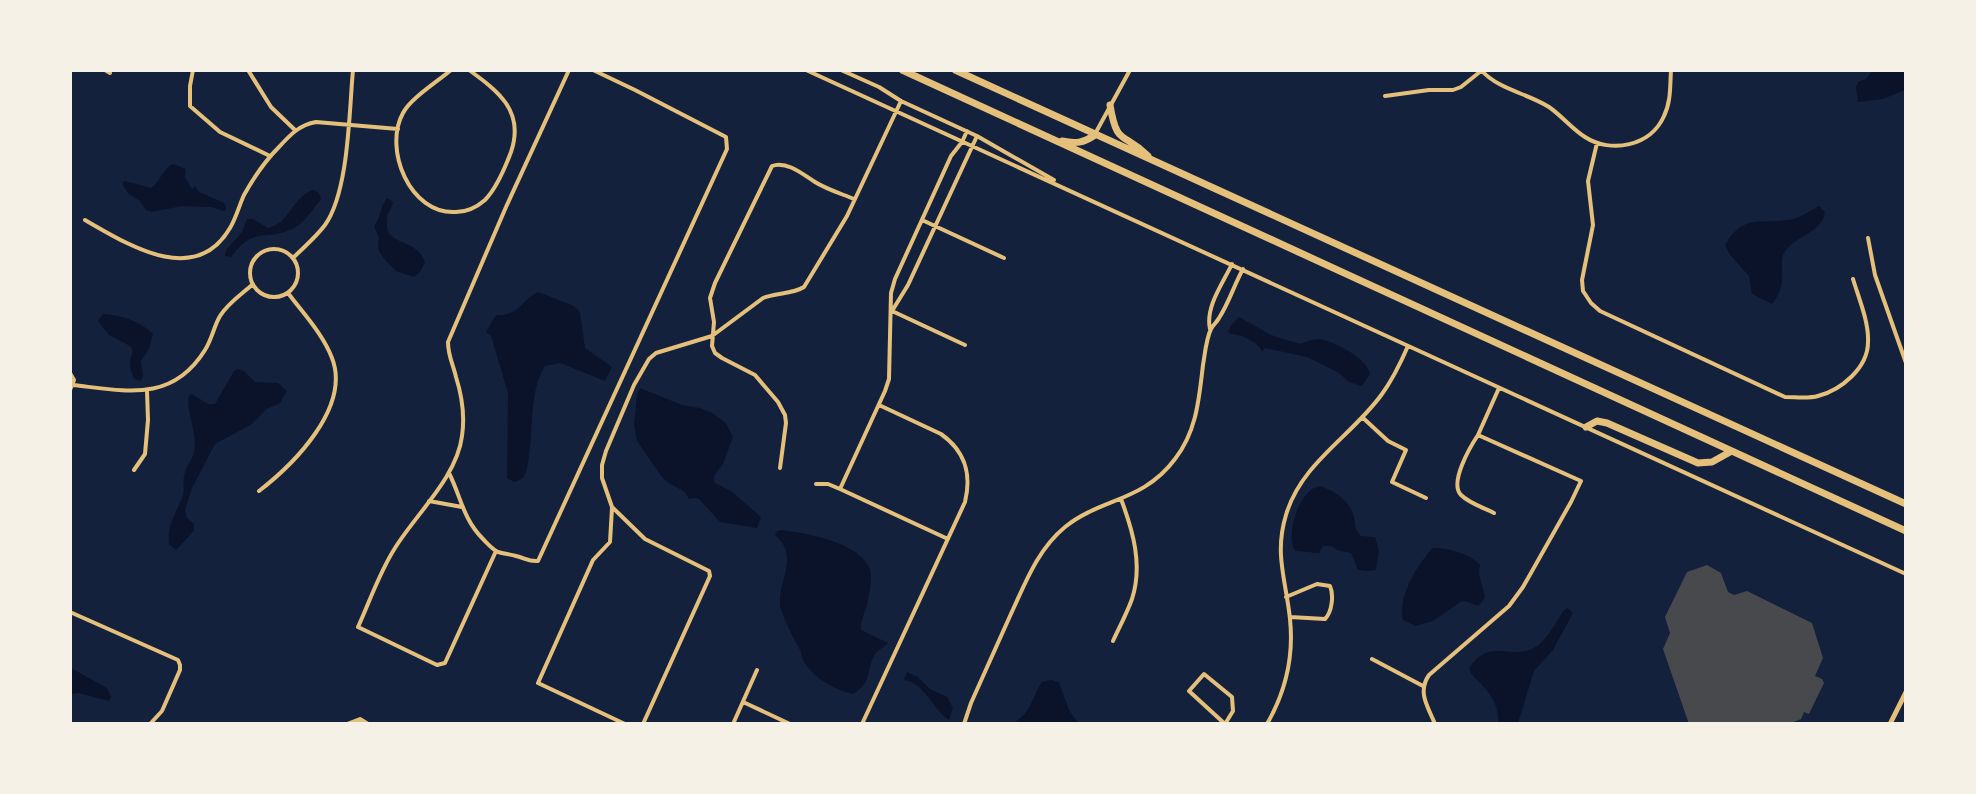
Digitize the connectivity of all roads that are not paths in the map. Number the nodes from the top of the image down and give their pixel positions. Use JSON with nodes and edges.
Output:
{"nodes":[{"id":1,"x":105,"y":70,"type":"edge"},
{"id":2,"x":193,"y":70,"type":"edge"},
{"id":3,"x":248,"y":70,"type":"edge"},
{"id":4,"x":353,"y":70,"type":"edge"},
{"id":5,"x":451,"y":70,"type":"edge"},
{"id":6,"x":469,"y":70,"type":"edge"},
{"id":7,"x":569,"y":70,"type":"edge"},
{"id":8,"x":593,"y":70,"type":"edge"},
{"id":9,"x":806,"y":70,"type":"edge"},
{"id":10,"x":841,"y":70,"type":"edge"},
{"id":11,"x":902,"y":70,"type":"edge"},
{"id":12,"x":955,"y":70,"type":"edge"},
{"id":13,"x":1130,"y":70,"type":"edge"},
{"id":14,"x":1671,"y":70,"type":"edge"},
{"id":15,"x":1481,"y":71,"type":"edge"},
{"id":16,"x":110,"y":73,"type":"dead end"},
{"id":17,"x":1384,"y":96,"type":"dead end"},
{"id":18,"x":901,"y":101,"type":"junction"},
{"id":19,"x":1110,"y":105,"type":"junction"},
{"id":20,"x":895,"y":112,"type":"junction"},
{"id":21,"x":348,"y":125,"type":"junction"},
{"id":22,"x":398,"y":129,"type":"junction"},
{"id":23,"x":295,"y":130,"type":"junction"},
{"id":24,"x":967,"y":131,"type":"junction"},
{"id":25,"x":1095,"y":135,"type":"junction"},
{"id":26,"x":977,"y":136,"type":"junction"},
{"id":27,"x":1045,"y":136,"type":"junction"},
{"id":28,"x":962,"y":142,"type":"junction"},
{"id":29,"x":1597,"y":143,"type":"junction"},
{"id":30,"x":972,"y":147,"type":"junction"},
{"id":31,"x":270,"y":156,"type":"junction"},
{"id":32,"x":1152,"y":160,"type":"junction"},
{"id":33,"x":1076,"y":192,"type":"junction"},
{"id":34,"x":854,"y":199,"type":"junction"},
{"id":35,"x":85,"y":220,"type":"dead end"},
{"id":36,"x":922,"y":220,"type":"junction"},
{"id":37,"x":935,"y":226,"type":"junction"},
{"id":38,"x":1868,"y":238,"type":"dead end"},
{"id":39,"x":293,"y":258,"type":"junction"},
{"id":40,"x":1004,"y":258,"type":"dead end"},
{"id":41,"x":1232,"y":264,"type":"junction"},
{"id":42,"x":1243,"y":269,"type":"junction"},
{"id":43,"x":1853,"y":279,"type":"dead end"},
{"id":44,"x":253,"y":284,"type":"junction"},
{"id":45,"x":288,"y":292,"type":"junction"},
{"id":46,"x":892,"y":311,"type":"junction"},
{"id":47,"x":1210,"y":329,"type":"junction"},
{"id":48,"x":712,"y":336,"type":"junction"},
{"id":49,"x":965,"y":345,"type":"dead end"},
{"id":50,"x":1408,"y":346,"type":"junction"},
{"id":51,"x":1905,"y":363,"type":"edge"},
{"id":52,"x":70,"y":373,"type":"edge"},
{"id":53,"x":73,"y":385,"type":"junction"},
{"id":54,"x":1500,"y":388,"type":"junction"},
{"id":55,"x":70,"y":390,"type":"edge"},
{"id":56,"x":147,"y":391,"type":"junction"},
{"id":57,"x":879,"y":405,"type":"junction"},
{"id":58,"x":1362,"y":417,"type":"junction"},
{"id":59,"x":1586,"y":427,"type":"junction"},
{"id":60,"x":1478,"y":435,"type":"junction"},
{"id":61,"x":1730,"y":452,"type":"junction"},
{"id":62,"x":780,"y":468,"type":"dead end"},
{"id":63,"x":134,"y":470,"type":"dead end"},
{"id":64,"x":449,"y":472,"type":"junction"},
{"id":65,"x":816,"y":484,"type":"dead end"},
{"id":66,"x":840,"y":489,"type":"junction"},
{"id":67,"x":259,"y":491,"type":"dead end"},
{"id":68,"x":1426,"y":498,"type":"dead end"},
{"id":69,"x":1121,"y":499,"type":"junction"},
{"id":70,"x":429,"y":501,"type":"junction"},
{"id":71,"x":1905,"y":504,"type":"edge"},
{"id":72,"x":462,"y":507,"type":"junction"},
{"id":73,"x":612,"y":507,"type":"junction"},
{"id":74,"x":1494,"y":513,"type":"dead end"},
{"id":75,"x":1905,"y":531,"type":"edge"},
{"id":76,"x":948,"y":539,"type":"junction"},
{"id":77,"x":496,"y":551,"type":"junction"},
{"id":78,"x":1905,"y":574,"type":"edge"},
{"id":79,"x":1286,"y":597,"type":"junction"},
{"id":80,"x":70,"y":612,"type":"edge"},
{"id":81,"x":1290,"y":617,"type":"junction"},
{"id":82,"x":1113,"y":641,"type":"dead end"},
{"id":83,"x":1372,"y":659,"type":"dead end"},
{"id":84,"x":757,"y":670,"type":"dead end"},
{"id":85,"x":1423,"y":686,"type":"junction"},
{"id":86,"x":1905,"y":692,"type":"edge"},
{"id":87,"x":743,"y":702,"type":"junction"},
{"id":88,"x":150,"y":723,"type":"edge"},
{"id":89,"x":347,"y":723,"type":"edge"},
{"id":90,"x":368,"y":723,"type":"edge"},
{"id":91,"x":625,"y":723,"type":"edge"},
{"id":92,"x":643,"y":723,"type":"edge"},
{"id":93,"x":733,"y":723,"type":"edge"},
{"id":94,"x":790,"y":723,"type":"edge"},
{"id":95,"x":862,"y":723,"type":"edge"},
{"id":96,"x":964,"y":723,"type":"edge"},
{"id":97,"x":1225,"y":723,"type":"edge"},
{"id":98,"x":1267,"y":723,"type":"edge"},
{"id":99,"x":1435,"y":723,"type":"edge"},
{"id":100,"x":1890,"y":723,"type":"edge"}],
"edges":[{"from":1,"to":16,"type":"street"},
{"from":2,"to":31,"type":"street"},
{"from":3,"to":23,"type":"street"},
{"from":4,"to":21,"type":"street"},
{"from":5,"to":22,"type":"street"},
{"from":6,"to":22,"type":"street"},
{"from":7,"to":64,"type":"street"},
{"from":8,"to":77,"type":"street"},
{"from":9,"to":20,"type":"street"},
{"from":10,"to":18,"type":"street"},
{"from":11,"to":27,"type":"highway"},
{"from":12,"to":25,"type":"highway"},
{"from":13,"to":19,"type":"street"},
{"from":14,"to":29,"type":"street"},
{"from":15,"to":17,"type":"street"},
{"from":15,"to":29,"type":"street"},
{"from":18,"to":20,"type":"street"},
{"from":18,"to":24,"type":"street"},
{"from":19,"to":25,"type":"street"},
{"from":19,"to":32,"type":"highway"},
{"from":20,"to":28,"type":"street"},
{"from":20,"to":34,"type":"street"},
{"from":21,"to":22,"type":"street"},
{"from":21,"to":23,"type":"street"},
{"from":21,"to":39,"type":"street"},
{"from":23,"to":31,"type":"street"},
{"from":24,"to":26,"type":"street"},
{"from":24,"to":28,"type":"street"},
{"from":25,"to":27,"type":"highway"},
{"from":25,"to":32,"type":"highway"},
{"from":26,"to":30,"type":"street"},
{"from":26,"to":33,"type":"street"},
{"from":27,"to":61,"type":"highway"},
{"from":28,"to":30,"type":"street"},
{"from":28,"to":36,"type":"street"},
{"from":29,"to":43,"type":"street"},
{"from":30,"to":33,"type":"street"},
{"from":30,"to":37,"type":"street"},
{"from":31,"to":35,"type":"street"},
{"from":32,"to":71,"type":"highway"},
{"from":33,"to":41,"type":"street"},
{"from":34,"to":48,"type":"street"},
{"from":34,"to":48,"type":"street"},
{"from":36,"to":37,"type":"street"},
{"from":36,"to":46,"type":"street"},
{"from":37,"to":40,"type":"street"},
{"from":37,"to":46,"type":"street"},
{"from":38,"to":51,"type":"street"},
{"from":39,"to":44,"type":"street"},
{"from":39,"to":45,"type":"street"},
{"from":41,"to":42,"type":"street"},
{"from":41,"to":47,"type":"street"},
{"from":42,"to":47,"type":"street"},
{"from":42,"to":50,"type":"street"},
{"from":44,"to":45,"type":"street"},
{"from":44,"to":56,"type":"street"},
{"from":45,"to":67,"type":"street"},
{"from":46,"to":49,"type":"street"},
{"from":46,"to":57,"type":"street"},
{"from":47,"to":69,"type":"street"},
{"from":48,"to":62,"type":"street"},
{"from":48,"to":73,"type":"street"},
{"from":50,"to":54,"type":"street"},
{"from":50,"to":58,"type":"street"},
{"from":52,"to":53,"type":"street"},
{"from":53,"to":55,"type":"street"},
{"from":53,"to":56,"type":"street"},
{"from":54,"to":59,"type":"street"},
{"from":54,"to":60,"type":"street"},
{"from":56,"to":63,"type":"street"},
{"from":57,"to":66,"type":"street"},
{"from":57,"to":76,"type":"street"},
{"from":58,"to":68,"type":"street"},
{"from":58,"to":79,"type":"street"},
{"from":59,"to":61,"type":"highway"},
{"from":59,"to":78,"type":"street"},
{"from":60,"to":74,"type":"street"},
{"from":60,"to":85,"type":"street"},
{"from":61,"to":75,"type":"highway"},
{"from":64,"to":70,"type":"street"},
{"from":64,"to":72,"type":"street"},
{"from":65,"to":66,"type":"street"},
{"from":66,"to":76,"type":"street"},
{"from":69,"to":82,"type":"street"},
{"from":69,"to":96,"type":"street"},
{"from":70,"to":72,"type":"street"},
{"from":70,"to":77,"type":"street"},
{"from":72,"to":77,"type":"street"},
{"from":73,"to":91,"type":"street"},
{"from":73,"to":92,"type":"street"},
{"from":76,"to":95,"type":"street"},
{"from":79,"to":81,"type":"street"},
{"from":79,"to":81,"type":"street"},
{"from":80,"to":88,"type":"street"},
{"from":81,"to":98,"type":"street"},
{"from":83,"to":85,"type":"street"},
{"from":84,"to":87,"type":"street"},
{"from":85,"to":99,"type":"street"},
{"from":86,"to":100,"type":"street"},
{"from":87,"to":93,"type":"street"},
{"from":87,"to":94,"type":"street"},
{"from":89,"to":90,"type":"street"},
{"from":97,"to":97,"type":"street"}]}
